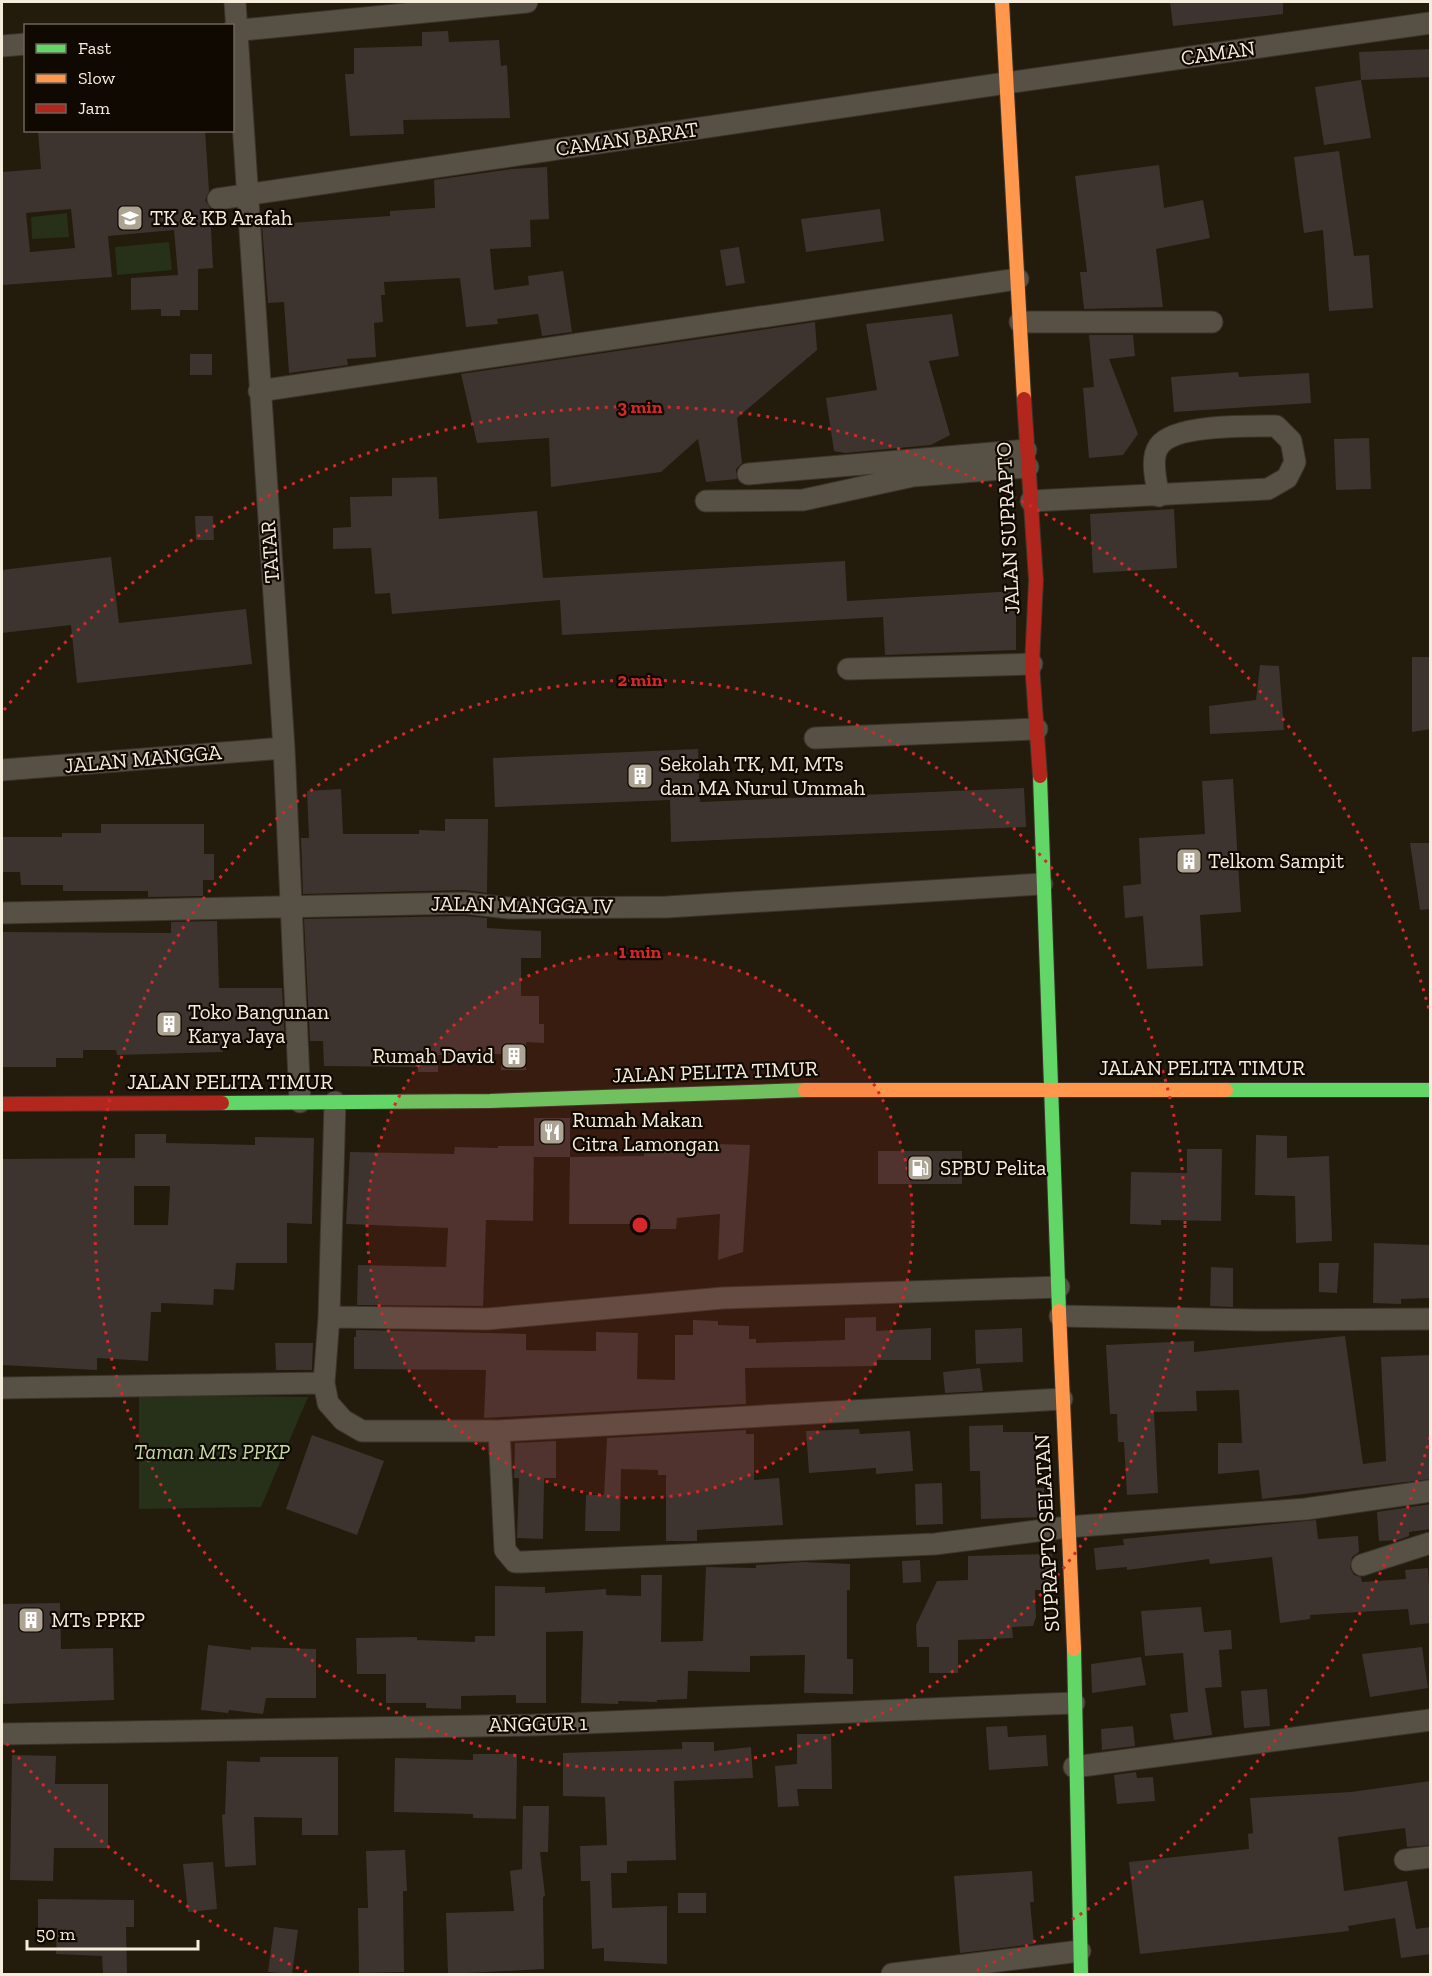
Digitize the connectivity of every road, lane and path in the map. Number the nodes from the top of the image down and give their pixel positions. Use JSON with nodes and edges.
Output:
{"nodes":[{"id":1,"x":235,"y":2,"type":"edge"},
{"id":2,"x":527,"y":2,"type":"edge"},
{"id":3,"x":1002,"y":2,"type":"edge"},
{"id":4,"x":1431,"y":24,"type":"edge"},
{"id":5,"x":235,"y":31,"type":"edge"},
{"id":6,"x":24,"y":44,"type":"edge"},
{"id":7,"x":2,"y":46,"type":"edge"},
{"id":8,"x":1006,"y":83,"type":"junction"},
{"id":9,"x":248,"y":195,"type":"junction"},
{"id":10,"x":218,"y":199,"type":"dead end"},
{"id":11,"x":1018,"y":279,"type":"junction"},
{"id":12,"x":1020,"y":322,"type":"junction"},
{"id":13,"x":1212,"y":322,"type":"dead end"},
{"id":14,"x":259,"y":391,"type":"junction"},
{"id":15,"x":1027,"y":459,"type":"junction"},
{"id":16,"x":748,"y":474,"type":"dead end"},
{"id":17,"x":1159,"y":496,"type":"junction"},
{"id":18,"x":706,"y":501,"type":"dead end"},
{"id":19,"x":1032,"y":501,"type":"junction"},
{"id":20,"x":1032,"y":664,"type":"junction"},
{"id":21,"x":848,"y":669,"type":"dead end"},
{"id":22,"x":1037,"y":729,"type":"junction"},
{"id":23,"x":816,"y":738,"type":"dead end"},
{"id":24,"x":284,"y":748,"type":"junction"},
{"id":25,"x":2,"y":770,"type":"edge"},
{"id":26,"x":1042,"y":884,"type":"junction"},
{"id":27,"x":291,"y":906,"type":"junction"},
{"id":28,"x":2,"y":914,"type":"edge"},
{"id":29,"x":1051,"y":1089,"type":"junction"},
{"id":30,"x":1431,"y":1090,"type":"edge"},
{"id":31,"x":300,"y":1102,"type":"junction"},
{"id":32,"x":335,"y":1102,"type":"junction"},
{"id":33,"x":2,"y":1104,"type":"edge"},
{"id":34,"x":1059,"y":1287,"type":"junction"},
{"id":35,"x":1060,"y":1316,"type":"junction"},
{"id":36,"x":329,"y":1317,"type":"junction"},
{"id":37,"x":1431,"y":1319,"type":"edge"},
{"id":38,"x":324,"y":1383,"type":"junction"},
{"id":39,"x":2,"y":1388,"type":"edge"},
{"id":40,"x":1062,"y":1399,"type":"junction"},
{"id":41,"x":499,"y":1431,"type":"junction"},
{"id":42,"x":1431,"y":1491,"type":"edge"},
{"id":43,"x":1067,"y":1527,"type":"junction"},
{"id":44,"x":1431,"y":1543,"type":"edge"},
{"id":45,"x":1362,"y":1565,"type":"dead end"},
{"id":46,"x":1074,"y":1703,"type":"junction"},
{"id":47,"x":1431,"y":1720,"type":"edge"},
{"id":48,"x":2,"y":1734,"type":"edge"},
{"id":49,"x":1074,"y":1767,"type":"junction"},
{"id":50,"x":1431,"y":1857,"type":"edge"},
{"id":51,"x":1405,"y":1860,"type":"dead end"},
{"id":52,"x":1080,"y":1951,"type":"junction"},
{"id":53,"x":892,"y":1974,"type":"edge"},
{"id":54,"x":1082,"y":1974,"type":"edge"}],
"edges":[{"from":1,"to":5,"type":"street","name":"TATAR"},
{"from":2,"to":5,"type":"street"},
{"from":3,"to":8,"type":"street","name":"JALAN SUPRAPTO"},
{"from":4,"to":8,"type":"street","name":"CAMAN"},
{"from":5,"to":9,"type":"street","name":"TATAR"},
{"from":6,"to":7,"type":"street"},
{"from":8,"to":9,"type":"street","name":"CAMAN BARAT"},
{"from":8,"to":11,"type":"street","name":"JALAN SUPRAPTO"},
{"from":9,"to":10,"type":"street","name":"CAMAN BARAT"},
{"from":9,"to":14,"type":"street","name":"TATAR"},
{"from":11,"to":12,"type":"street","name":"JALAN SUPRAPTO"},
{"from":11,"to":14,"type":"street"},
{"from":12,"to":13,"type":"street"},
{"from":12,"to":15,"type":"street","name":"JALAN SUPRAPTO"},
{"from":14,"to":24,"type":"street","name":"TATAR"},
{"from":15,"to":16,"type":"street"},
{"from":15,"to":18,"type":"street"},
{"from":15,"to":19,"type":"street","name":"JALAN SUPRAPTO"},
{"from":17,"to":17,"type":"street"},
{"from":17,"to":19,"type":"street"},
{"from":19,"to":20,"type":"street","name":"JALAN SUPRAPTO"},
{"from":20,"to":21,"type":"street"},
{"from":20,"to":22,"type":"street","name":"JALAN SUPRAPTO"},
{"from":22,"to":23,"type":"street"},
{"from":22,"to":26,"type":"street","name":"JALAN SUPRAPTO"},
{"from":24,"to":25,"type":"street","name":"JALAN MANGGA"},
{"from":24,"to":27,"type":"street","name":"TATAR"},
{"from":26,"to":27,"type":"street","name":"JALAN MANGGA IV"},
{"from":26,"to":29,"type":"street","name":"JALAN SUPRAPTO"},
{"from":27,"to":28,"type":"street","name":"JALAN MANGGA IV"},
{"from":27,"to":31,"type":"street","name":"TATAR"},
{"from":29,"to":30,"type":"street","name":"JALAN PELITA TIMUR"},
{"from":29,"to":32,"type":"street","name":"JALAN PELITA TIMUR"},
{"from":29,"to":34,"type":"street","name":"SUPRAPTO SELATAN"},
{"from":31,"to":32,"type":"street","name":"JALAN PELITA TIMUR"},
{"from":31,"to":33,"type":"street","name":"JALAN PELITA TIMUR"},
{"from":32,"to":36,"type":"street"},
{"from":34,"to":35,"type":"street","name":"SUPRAPTO SELATAN"},
{"from":34,"to":36,"type":"street"},
{"from":35,"to":37,"type":"street"},
{"from":35,"to":40,"type":"street","name":"SUPRAPTO SELATAN"},
{"from":36,"to":38,"type":"street"},
{"from":38,"to":39,"type":"street"},
{"from":38,"to":41,"type":"street"},
{"from":40,"to":41,"type":"street"},
{"from":40,"to":43,"type":"street","name":"SUPRAPTO SELATAN"},
{"from":41,"to":43,"type":"street"},
{"from":42,"to":43,"type":"street"},
{"from":43,"to":46,"type":"street","name":"SUPRAPTO SELATAN"},
{"from":44,"to":45,"type":"street"},
{"from":46,"to":48,"type":"street","name":"ANGGUR 1"},
{"from":46,"to":49,"type":"street","name":"SUPRAPTO SELATAN"},
{"from":47,"to":49,"type":"street"},
{"from":49,"to":52,"type":"street","name":"SUPRAPTO SELATAN"},
{"from":50,"to":51,"type":"street"},
{"from":52,"to":53,"type":"street"},
{"from":52,"to":54,"type":"street","name":"SUPRAPTO SELATAN"}]}
